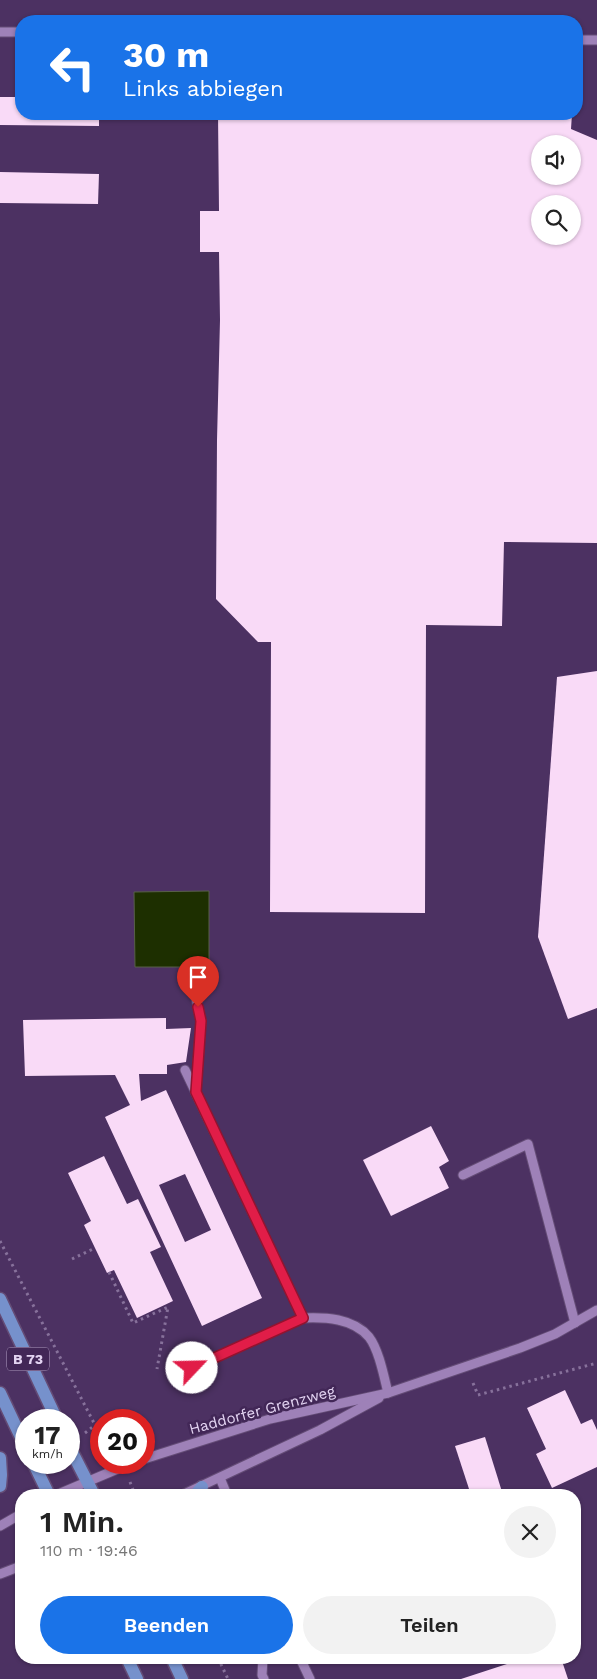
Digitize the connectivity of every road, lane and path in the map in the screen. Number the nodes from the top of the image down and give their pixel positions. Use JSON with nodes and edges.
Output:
{"nodes":[{"id":1,"x":0,"y":32,"type":"edge"},
{"id":2,"x":15,"y":32,"type":"edge"},
{"id":3,"x":583,"y":40,"type":"edge"},
{"id":4,"x":597,"y":40,"type":"edge"},
{"id":5,"x":195,"y":993,"type":"dead end"},
{"id":6,"x":185,"y":1070,"type":"dead end"},
{"id":7,"x":196,"y":1092,"type":"junction"},
{"id":8,"x":463,"y":1175,"type":"dead end"},
{"id":9,"x":0,"y":1241,"type":"edge"},
{"id":10,"x":96,"y":1248,"type":"dead end"},
{"id":11,"x":72,"y":1259,"type":"dead end"},
{"id":12,"x":109,"y":1272,"type":"dead end"},
{"id":13,"x":0,"y":1299,"type":"edge"},
{"id":14,"x":597,"y":1310,"type":"edge"},
{"id":15,"x":303,"y":1318,"type":"junction"},
{"id":16,"x":575,"y":1323,"type":"junction"},
{"id":17,"x":597,"y":1363,"type":"edge"},
{"id":18,"x":175,"y":1376,"type":"dead end"},
{"id":19,"x":156,"y":1377,"type":"dead end"},
{"id":20,"x":0,"y":1393,"type":"edge"},
{"id":21,"x":388,"y":1393,"type":"junction"},
{"id":22,"x":478,"y":1395,"type":"dead end"},
{"id":23,"x":52,"y":1409,"type":"edge"},
{"id":24,"x":90,"y":1415,"type":"edge"},
{"id":25,"x":15,"y":1425,"type":"edge"},
{"id":26,"x":155,"y":1456,"type":"edge"},
{"id":27,"x":0,"y":1458,"type":"edge"},
{"id":28,"x":80,"y":1469,"type":"edge"},
{"id":29,"x":39,"y":1474,"type":"edge"},
{"id":30,"x":104,"y":1474,"type":"edge"},
{"id":31,"x":220,"y":1478,"type":"junction"},
{"id":32,"x":86,"y":1481,"type":"junction"},
{"id":33,"x":0,"y":1486,"type":"edge"},
{"id":34,"x":46,"y":1489,"type":"edge"},
{"id":35,"x":69,"y":1489,"type":"edge"},
{"id":36,"x":91,"y":1489,"type":"edge"},
{"id":37,"x":201,"y":1489,"type":"edge"},
{"id":38,"x":225,"y":1489,"type":"edge"},
{"id":39,"x":15,"y":1517,"type":"edge"},
{"id":40,"x":0,"y":1526,"type":"edge"},
{"id":41,"x":15,"y":1568,"type":"edge"},
{"id":42,"x":0,"y":1574,"type":"edge"},
{"id":43,"x":130,"y":1664,"type":"edge"},
{"id":44,"x":175,"y":1664,"type":"edge"},
{"id":45,"x":221,"y":1664,"type":"edge"},
{"id":46,"x":263,"y":1664,"type":"edge"},
{"id":47,"x":303,"y":1664,"type":"edge"},
{"id":48,"x":137,"y":1679,"type":"edge"},
{"id":49,"x":182,"y":1679,"type":"edge"},
{"id":50,"x":228,"y":1679,"type":"edge"},
{"id":51,"x":264,"y":1679,"type":"edge"},
{"id":52,"x":310,"y":1679,"type":"edge"}],
"edges":[{"from":1,"to":2,"type":"street"},
{"from":3,"to":4,"type":"street"},
{"from":5,"to":7,"type":"street"},
{"from":6,"to":7,"type":"street"},
{"from":7,"to":15,"type":"street"},
{"from":8,"to":16,"type":"street"},
{"from":9,"to":24,"type":"path"},
{"from":10,"to":11,"type":"path"},
{"from":12,"to":19,"type":"path"},
{"from":13,"to":23,"type":"main road","number":"B 73"},
{"from":14,"to":16,"type":"street","name":"Haddorfer Grenzweg"},
{"from":15,"to":18,"type":"street"},
{"from":15,"to":21,"type":"street"},
{"from":16,"to":21,"type":"street","name":"Haddorfer Grenzweg"},
{"from":17,"to":22,"type":"path"},
{"from":20,"to":25,"type":"main road"},
{"from":21,"to":26,"type":"street","name":"Haddorfer Grenzweg"},
{"from":21,"to":31,"type":"street","name":"Haddorfer Grenzweg"},
{"from":27,"to":33,"type":"main road"},
{"from":28,"to":32,"type":"main road"},
{"from":29,"to":34,"type":"main road"},
{"from":30,"to":32,"type":"street"},
{"from":31,"to":37,"type":"street","name":"Haddorfer Grenzweg"},
{"from":31,"to":38,"type":"street"},
{"from":32,"to":35,"type":"street"},
{"from":32,"to":36,"type":"main road"},
{"from":39,"to":40,"type":"street"},
{"from":41,"to":42,"type":"street"},
{"from":43,"to":48,"type":"main road"},
{"from":44,"to":49,"type":"main road"},
{"from":45,"to":50,"type":"path"},
{"from":46,"to":51,"type":"street"},
{"from":47,"to":52,"type":"street"}]}
